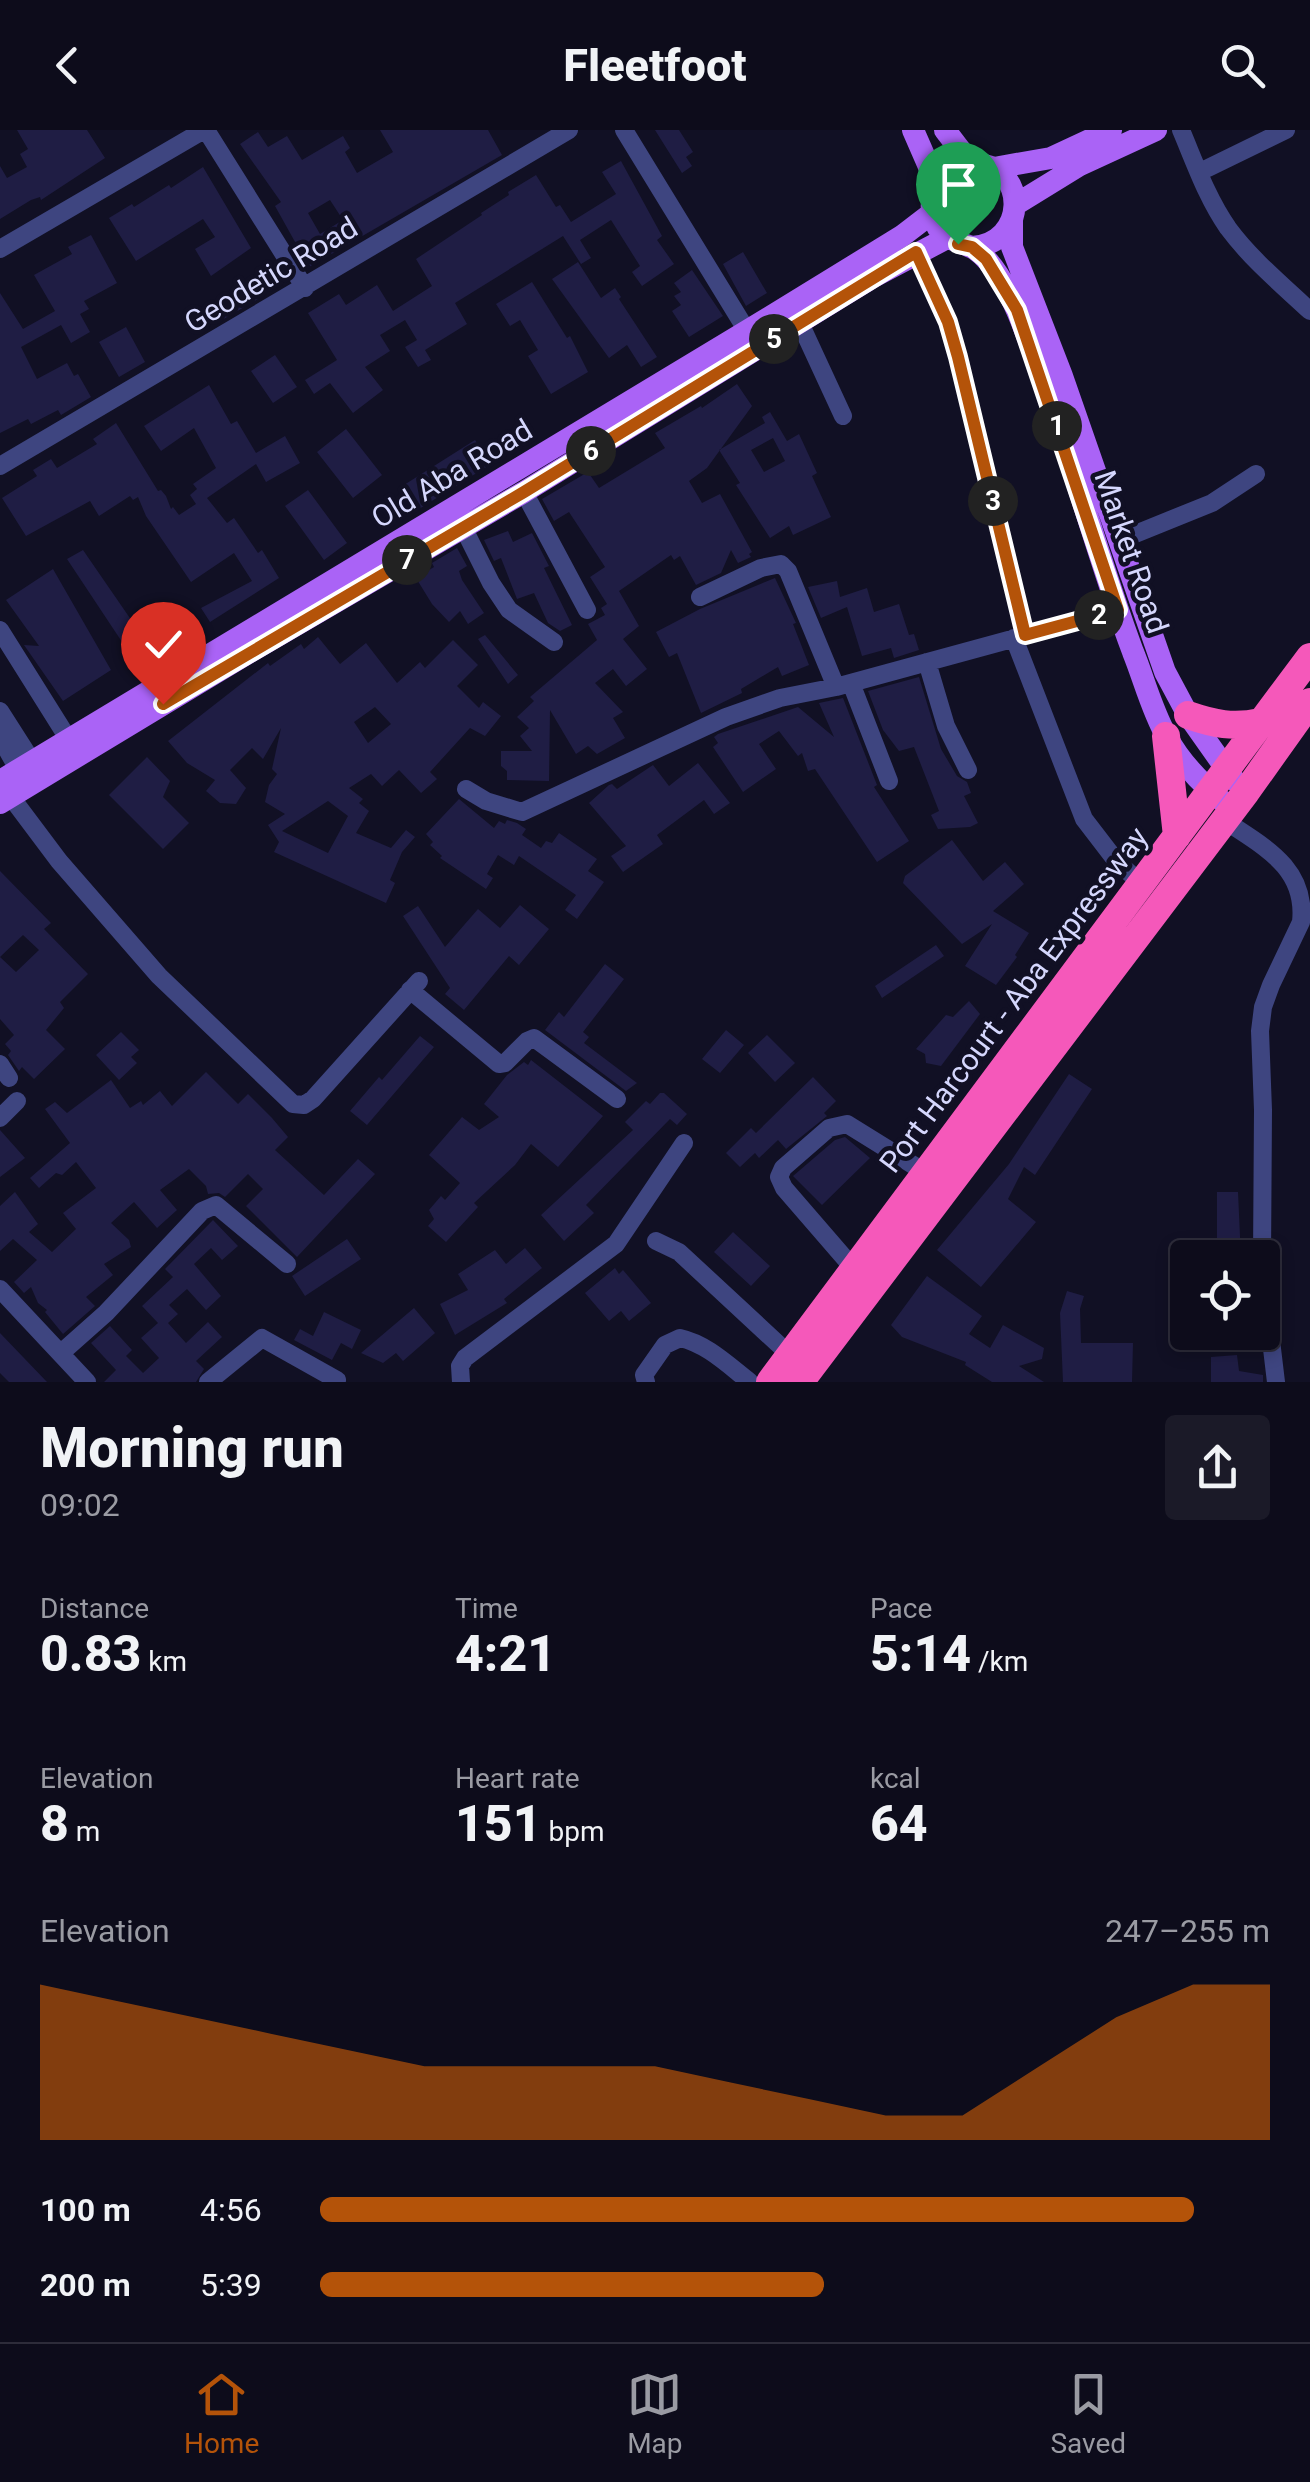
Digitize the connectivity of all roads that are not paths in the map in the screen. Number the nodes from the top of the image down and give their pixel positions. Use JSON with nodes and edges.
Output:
{"nodes":[{"id":1,"x":205,"y":130,"type":"edge"},
{"id":2,"x":569,"y":130,"type":"edge"},
{"id":3,"x":624,"y":130,"type":"edge"},
{"id":4,"x":914,"y":130,"type":"edge"},
{"id":5,"x":1111,"y":130,"type":"edge"},
{"id":6,"x":1156,"y":130,"type":"edge"},
{"id":7,"x":1181,"y":130,"type":"edge"},
{"id":8,"x":1286,"y":130,"type":"edge"},
{"id":9,"x":947,"y":131,"type":"edge"},
{"id":10,"x":982,"y":166,"type":"junction"},
{"id":11,"x":1208,"y":168,"type":"dead end"},
{"id":12,"x":937,"y":185,"type":"junction"},
{"id":13,"x":932,"y":213,"type":"junction"},
{"id":14,"x":1014,"y":213,"type":"junction"},
{"id":15,"x":946,"y":238,"type":"junction"},
{"id":16,"x":972,"y":247,"type":"junction"},
{"id":17,"x":0,"y":249,"type":"edge"},
{"id":18,"x":916,"y":252,"type":"junction"},
{"id":19,"x":305,"y":288,"type":"junction"},
{"id":20,"x":1310,"y":310,"type":"edge"},
{"id":21,"x":800,"y":323,"type":"junction"},
{"id":22,"x":747,"y":332,"type":"junction"},
{"id":23,"x":843,"y":416,"type":"dead end"},
{"id":24,"x":0,"y":466,"type":"edge"},
{"id":25,"x":1256,"y":474,"type":"dead end"},
{"id":26,"x":524,"y":492,"type":"junction"},
{"id":27,"x":463,"y":526,"type":"junction"},
{"id":28,"x":1118,"y":541,"type":"junction"},
{"id":29,"x":700,"y":597,"type":"dead end"},
{"id":30,"x":587,"y":610,"type":"dead end"},
{"id":31,"x":1118,"y":610,"type":"junction"},
{"id":32,"x":0,"y":630,"type":"edge"},
{"id":33,"x":1019,"y":636,"type":"junction"},
{"id":34,"x":554,"y":642,"type":"dead end"},
{"id":35,"x":1310,"y":657,"type":"edge"},
{"id":36,"x":926,"y":662,"type":"junction"},
{"id":37,"x":843,"y":685,"type":"junction"},
{"id":38,"x":1310,"y":702,"type":"edge"},
{"id":39,"x":0,"y":711,"type":"edge"},
{"id":40,"x":1188,"y":715,"type":"junction"},
{"id":41,"x":1261,"y":722,"type":"junction"},
{"id":42,"x":1166,"y":736,"type":"junction"},
{"id":43,"x":0,"y":737,"type":"edge"},
{"id":44,"x":74,"y":748,"type":"junction"},
{"id":45,"x":968,"y":770,"type":"dead end"},
{"id":46,"x":889,"y":781,"type":"dead end"},
{"id":47,"x":19,"y":782,"type":"edge"},
{"id":48,"x":466,"y":789,"type":"dead end"},
{"id":49,"x":1227,"y":797,"type":"junction"},
{"id":50,"x":1178,"y":836,"type":"junction"},
{"id":51,"x":1142,"y":884,"type":"junction"},
{"id":52,"x":617,"y":1099,"type":"dead end"},
{"id":53,"x":17,"y":1101,"type":"dead end"},
{"id":54,"x":0,"y":1118,"type":"edge"},
{"id":55,"x":684,"y":1144,"type":"dead end"},
{"id":56,"x":926,"y":1173,"type":"junction"},
{"id":57,"x":1262,"y":1240,"type":"edge"},
{"id":58,"x":656,"y":1241,"type":"dead end"},
{"id":59,"x":287,"y":1264,"type":"dead end"},
{"id":60,"x":854,"y":1270,"type":"junction"},
{"id":61,"x":0,"y":1290,"type":"edge"},
{"id":62,"x":1272,"y":1350,"type":"edge"},
{"id":63,"x":61,"y":1353,"type":"junction"},
{"id":64,"x":790,"y":1355,"type":"junction"},
{"id":65,"x":337,"y":1380,"type":"edge"},
{"id":66,"x":87,"y":1382,"type":"edge"},
{"id":67,"x":208,"y":1382,"type":"edge"},
{"id":68,"x":460,"y":1382,"type":"edge"},
{"id":69,"x":646,"y":1382,"type":"edge"},
{"id":70,"x":750,"y":1382,"type":"edge"},
{"id":71,"x":770,"y":1382,"type":"edge"},
{"id":72,"x":800,"y":1382,"type":"edge"},
{"id":73,"x":1276,"y":1382,"type":"edge"}],
"edges":[{"from":1,"to":17,"type":"street"},
{"from":1,"to":19,"type":"street"},
{"from":2,"to":19,"type":"street","name":"Geodetic Road"},
{"from":3,"to":22,"type":"street"},
{"from":4,"to":12,"type":"main road"},
{"from":5,"to":10,"type":"main road"},
{"from":6,"to":14,"type":"main road"},
{"from":7,"to":20,"type":"street"},
{"from":8,"to":11,"type":"street"},
{"from":9,"to":10,"type":"main road"},
{"from":10,"to":12,"type":"main road"},
{"from":10,"to":14,"type":"main road"},
{"from":12,"to":13,"type":"main road"},
{"from":13,"to":15,"type":"main road"},
{"from":13,"to":22,"type":"main road","name":"Old Aba Road"},
{"from":14,"to":16,"type":"main road"},
{"from":14,"to":28,"type":"main road","name":"Market Road"},
{"from":15,"to":16,"type":"main road"},
{"from":15,"to":18,"type":"main road","name":"Old Aba Road"},
{"from":16,"to":31,"type":"main road","name":"Market Road"},
{"from":18,"to":21,"type":"main road","name":"Old Aba Road"},
{"from":18,"to":33,"type":"street"},
{"from":19,"to":24,"type":"street","name":"Geodetic Road"},
{"from":21,"to":23,"type":"street"},
{"from":21,"to":26,"type":"main road","name":"Old Aba Road"},
{"from":22,"to":44,"type":"main road","name":"Old Aba Road"},
{"from":25,"to":28,"type":"street"},
{"from":26,"to":27,"type":"main road","name":"Old Aba Road"},
{"from":26,"to":30,"type":"street"},
{"from":27,"to":34,"type":"street"},
{"from":27,"to":44,"type":"main road","name":"Old Aba Road"},
{"from":28,"to":40,"type":"main road","name":"Market Road"},
{"from":29,"to":37,"type":"street"},
{"from":31,"to":33,"type":"street"},
{"from":31,"to":42,"type":"main road","name":"Market Road"},
{"from":32,"to":44,"type":"street"},
{"from":33,"to":36,"type":"street"},
{"from":33,"to":51,"type":"street"},
{"from":35,"to":41,"type":"highway","name":"Port Harcourt - Aba Expressway"},
{"from":36,"to":37,"type":"street"},
{"from":36,"to":45,"type":"street"},
{"from":37,"to":46,"type":"street"},
{"from":37,"to":48,"type":"street"},
{"from":38,"to":49,"type":"highway","name":"Port Harcourt - Aba Expressway"},
{"from":39,"to":47,"type":"street"},
{"from":40,"to":41,"type":"highway"},
{"from":40,"to":49,"type":"main road","name":"Market Road"},
{"from":41,"to":49,"type":"highway","name":"Port Harcourt - Aba Expressway"},
{"from":42,"to":49,"type":"main road","name":"Market Road"},
{"from":42,"to":50,"type":"highway"},
{"from":43,"to":47,"type":"street"},
{"from":44,"to":47,"type":"main road","name":"Old Aba Road"},
{"from":47,"to":52,"type":"street"},
{"from":49,"to":50,"type":"highway","name":"Port Harcourt - Aba Expressway"},
{"from":49,"to":57,"type":"street"},
{"from":49,"to":72,"type":"highway","name":"Port Harcourt - Aba Expressway"},
{"from":50,"to":51,"type":"highway","name":"Port Harcourt - Aba Expressway"},
{"from":51,"to":56,"type":"highway","name":"Port Harcourt - Aba Expressway"},
{"from":53,"to":54,"type":"street"},
{"from":55,"to":68,"type":"street"},
{"from":56,"to":60,"type":"highway","name":"Port Harcourt - Aba Expressway"},
{"from":56,"to":60,"type":"street"},
{"from":58,"to":64,"type":"street"},
{"from":59,"to":63,"type":"street"},
{"from":60,"to":64,"type":"highway","name":"Port Harcourt - Aba Expressway"},
{"from":61,"to":63,"type":"street"},
{"from":62,"to":73,"type":"street"},
{"from":63,"to":66,"type":"street"},
{"from":64,"to":71,"type":"highway","name":"Port Harcourt - Aba Expressway"},
{"from":65,"to":67,"type":"street"},
{"from":69,"to":70,"type":"street"}]}
